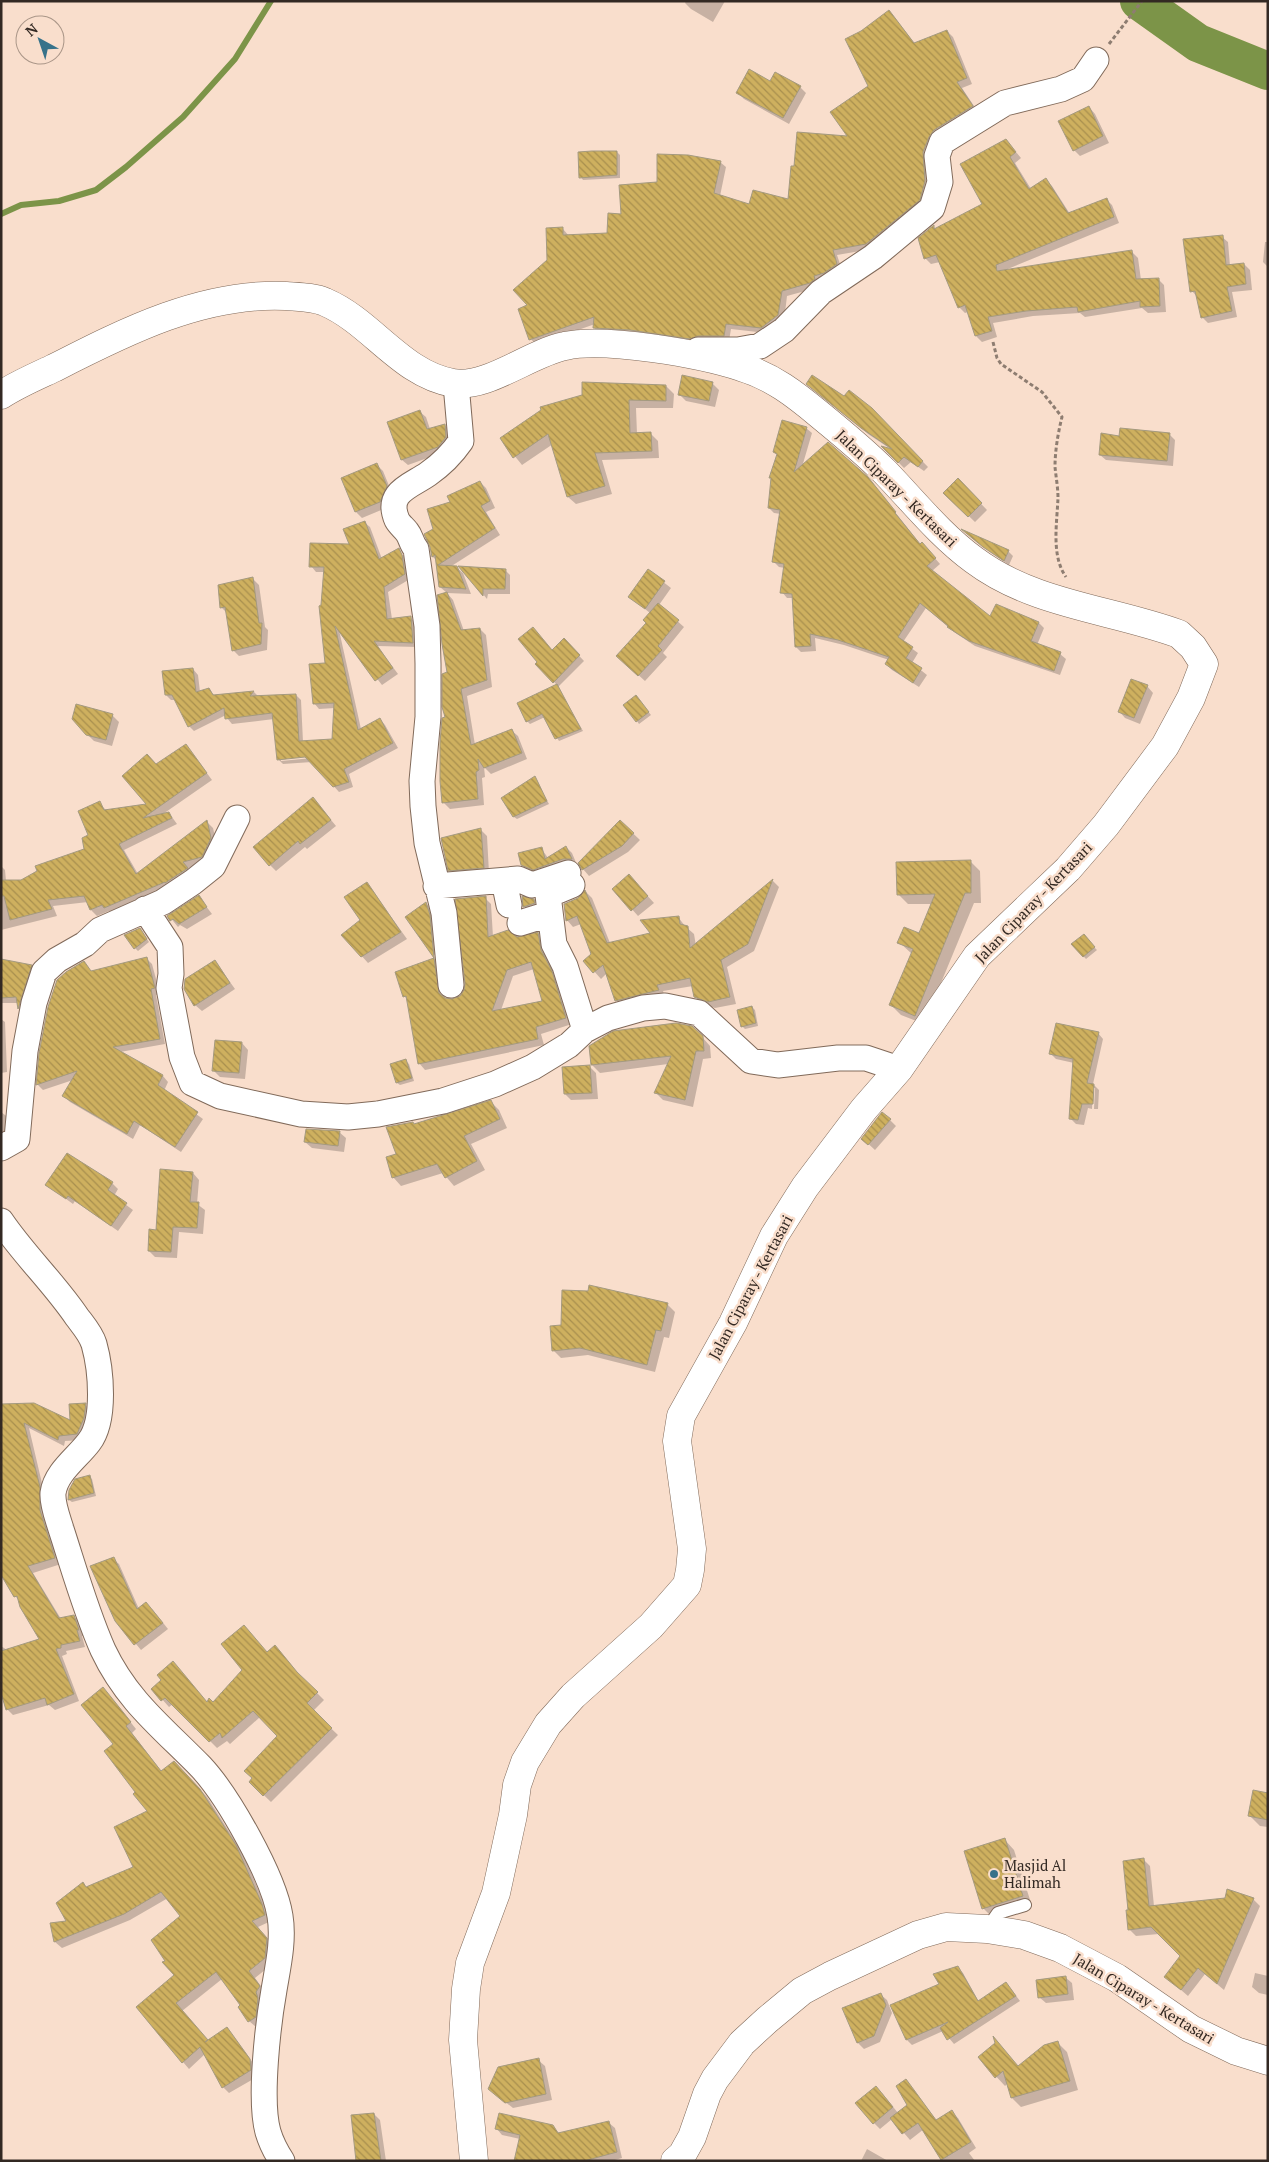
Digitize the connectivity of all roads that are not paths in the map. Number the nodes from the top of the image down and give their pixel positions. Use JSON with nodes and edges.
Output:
{"nodes":[{"id":1,"x":1096,"y":60,"type":"road end"},
{"id":2,"x":686,"y":354,"type":"junction"},
{"id":3,"x":456,"y":384,"type":"junction"},
{"id":4,"x":1,"y":395,"type":"edge"},
{"id":5,"x":237,"y":818,"type":"dead end"},
{"id":6,"x":504,"y":881,"type":"junction"},
{"id":7,"x":436,"y":886,"type":"junction"},
{"id":8,"x":145,"y":909,"type":"junction"},
{"id":9,"x":549,"y":914,"type":"junction"},
{"id":10,"x":451,"y":985,"type":"dead end"},
{"id":11,"x":585,"y":1030,"type":"junction"},
{"id":12,"x":899,"y":1069,"type":"junction"},
{"id":13,"x":1,"y":1148,"type":"edge"},
{"id":14,"x":1,"y":1221,"type":"edge"},
{"id":15,"x":1025,"y":1905,"type":"dead end"},
{"id":16,"x":987,"y":1928,"type":"junction"},
{"id":17,"x":1268,"y":2061,"type":"edge"},
{"id":18,"x":282,"y":2161,"type":"edge"},
{"id":19,"x":474,"y":2161,"type":"edge"},
{"id":20,"x":675,"y":2161,"type":"edge"}],
"edges":[{"from":1,"to":2,"type":"street"},
{"from":2,"to":3,"type":"main road","name":"Jalan Ciparay - Kertasari"},
{"from":2,"to":12,"type":"main road","name":"Jalan Ciparay - Kertasari"},
{"from":3,"to":4,"type":"main road","name":"Jalan Ciparay - Kertasari"},
{"from":3,"to":7,"type":"street"},
{"from":5,"to":8,"type":"street"},
{"from":6,"to":7,"type":"street"},
{"from":6,"to":9,"type":"street"},
{"from":6,"to":9,"type":"street"},
{"from":7,"to":10,"type":"street"},
{"from":8,"to":11,"type":"street"},
{"from":8,"to":13,"type":"street"},
{"from":9,"to":11,"type":"street"},
{"from":11,"to":12,"type":"street"},
{"from":12,"to":19,"type":"main road","name":"Jalan Ciparay - Kertasari"},
{"from":14,"to":18,"type":"street"},
{"from":15,"to":16,"type":"lane"},
{"from":16,"to":17,"type":"main road","name":"Jalan Ciparay - Kertasari"},
{"from":16,"to":20,"type":"main road","name":"Jalan Ciparay - Kertasari"}]}
